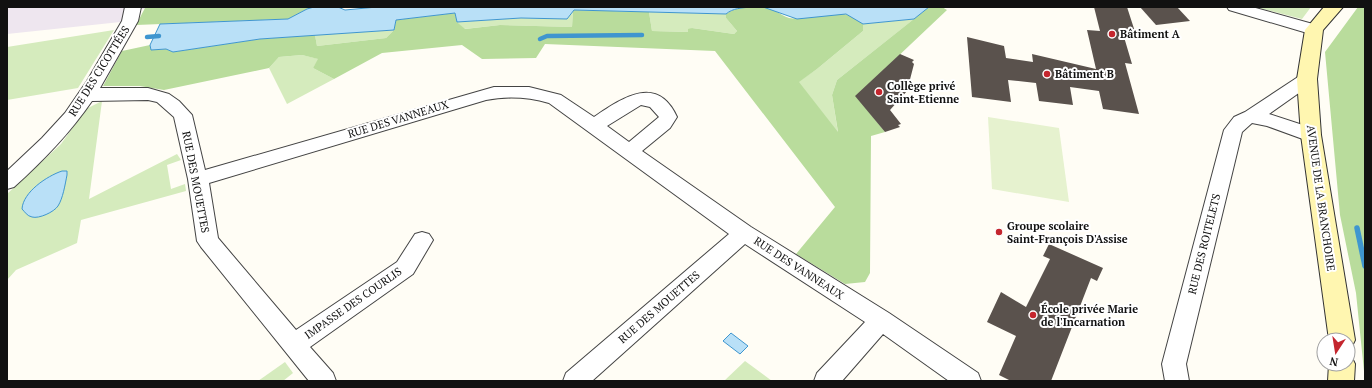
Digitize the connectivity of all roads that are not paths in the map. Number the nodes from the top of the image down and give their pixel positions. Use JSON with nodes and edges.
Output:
{"nodes":[{"id":1,"x":133,"y":7,"type":"edge"},
{"id":2,"x":1234,"y":7,"type":"edge"},
{"id":3,"x":1324,"y":18,"type":"edge"},
{"id":4,"x":1307,"y":79,"type":"junction"},
{"id":5,"x":87,"y":95,"type":"junction"},
{"id":6,"x":1251,"y":117,"type":"junction"},
{"id":7,"x":594,"y":126,"type":"junction"},
{"id":8,"x":1311,"y":135,"type":"junction"},
{"id":9,"x":630,"y":151,"type":"junction"},
{"id":10,"x":198,"y":179,"type":"junction"},
{"id":11,"x":7,"y":182,"type":"edge"},
{"id":12,"x":744,"y":233,"type":"junction"},
{"id":13,"x":422,"y":240,"type":"dead end"},
{"id":14,"x":881,"y":320,"type":"junction"},
{"id":15,"x":1341,"y":332,"type":"edge"},
{"id":16,"x":295,"y":344,"type":"junction"},
{"id":17,"x":324,"y":381,"type":"edge"},
{"id":18,"x":575,"y":381,"type":"edge"},
{"id":19,"x":826,"y":381,"type":"edge"},
{"id":20,"x":969,"y":381,"type":"edge"},
{"id":21,"x":1177,"y":381,"type":"edge"}],
"edges":[{"from":1,"to":5,"type":"street","name":"RUE DES CICOTTÉES"},
{"from":2,"to":3,"type":"street"},
{"from":3,"to":4,"type":"main road","name":"AVENUE DE LA BRANCHOIRE"},
{"from":4,"to":6,"type":"street","name":"RUE DES ROITELETS"},
{"from":4,"to":8,"type":"main road","name":"AVENUE DE LA BRANCHOIRE"},
{"from":5,"to":10,"type":"street","name":"RUE DES MOUETTES"},
{"from":5,"to":11,"type":"street","name":"RUE DES CICOTTÉES"},
{"from":6,"to":8,"type":"street"},
{"from":6,"to":21,"type":"street","name":"RUE DES ROITELETS"},
{"from":7,"to":9,"type":"street","name":"RUE DES VANNEAUX"},
{"from":7,"to":9,"type":"street"},
{"from":7,"to":10,"type":"street","name":"RUE DES VANNEAUX"},
{"from":8,"to":15,"type":"main road","name":"AVENUE DE LA BRANCHOIRE"},
{"from":9,"to":12,"type":"street","name":"RUE DES VANNEAUX"},
{"from":10,"to":16,"type":"street","name":"RUE DES MOUETTES"},
{"from":12,"to":14,"type":"street","name":"RUE DES VANNEAUX"},
{"from":12,"to":18,"type":"street","name":"RUE DES MOUETTES"},
{"from":13,"to":16,"type":"street","name":"IMPASSE DES COURLIS"},
{"from":14,"to":19,"type":"street"},
{"from":14,"to":20,"type":"street","name":"RUE DES VANNEAUX"},
{"from":16,"to":17,"type":"street","name":"RUE DES MOUETTES"}]}
